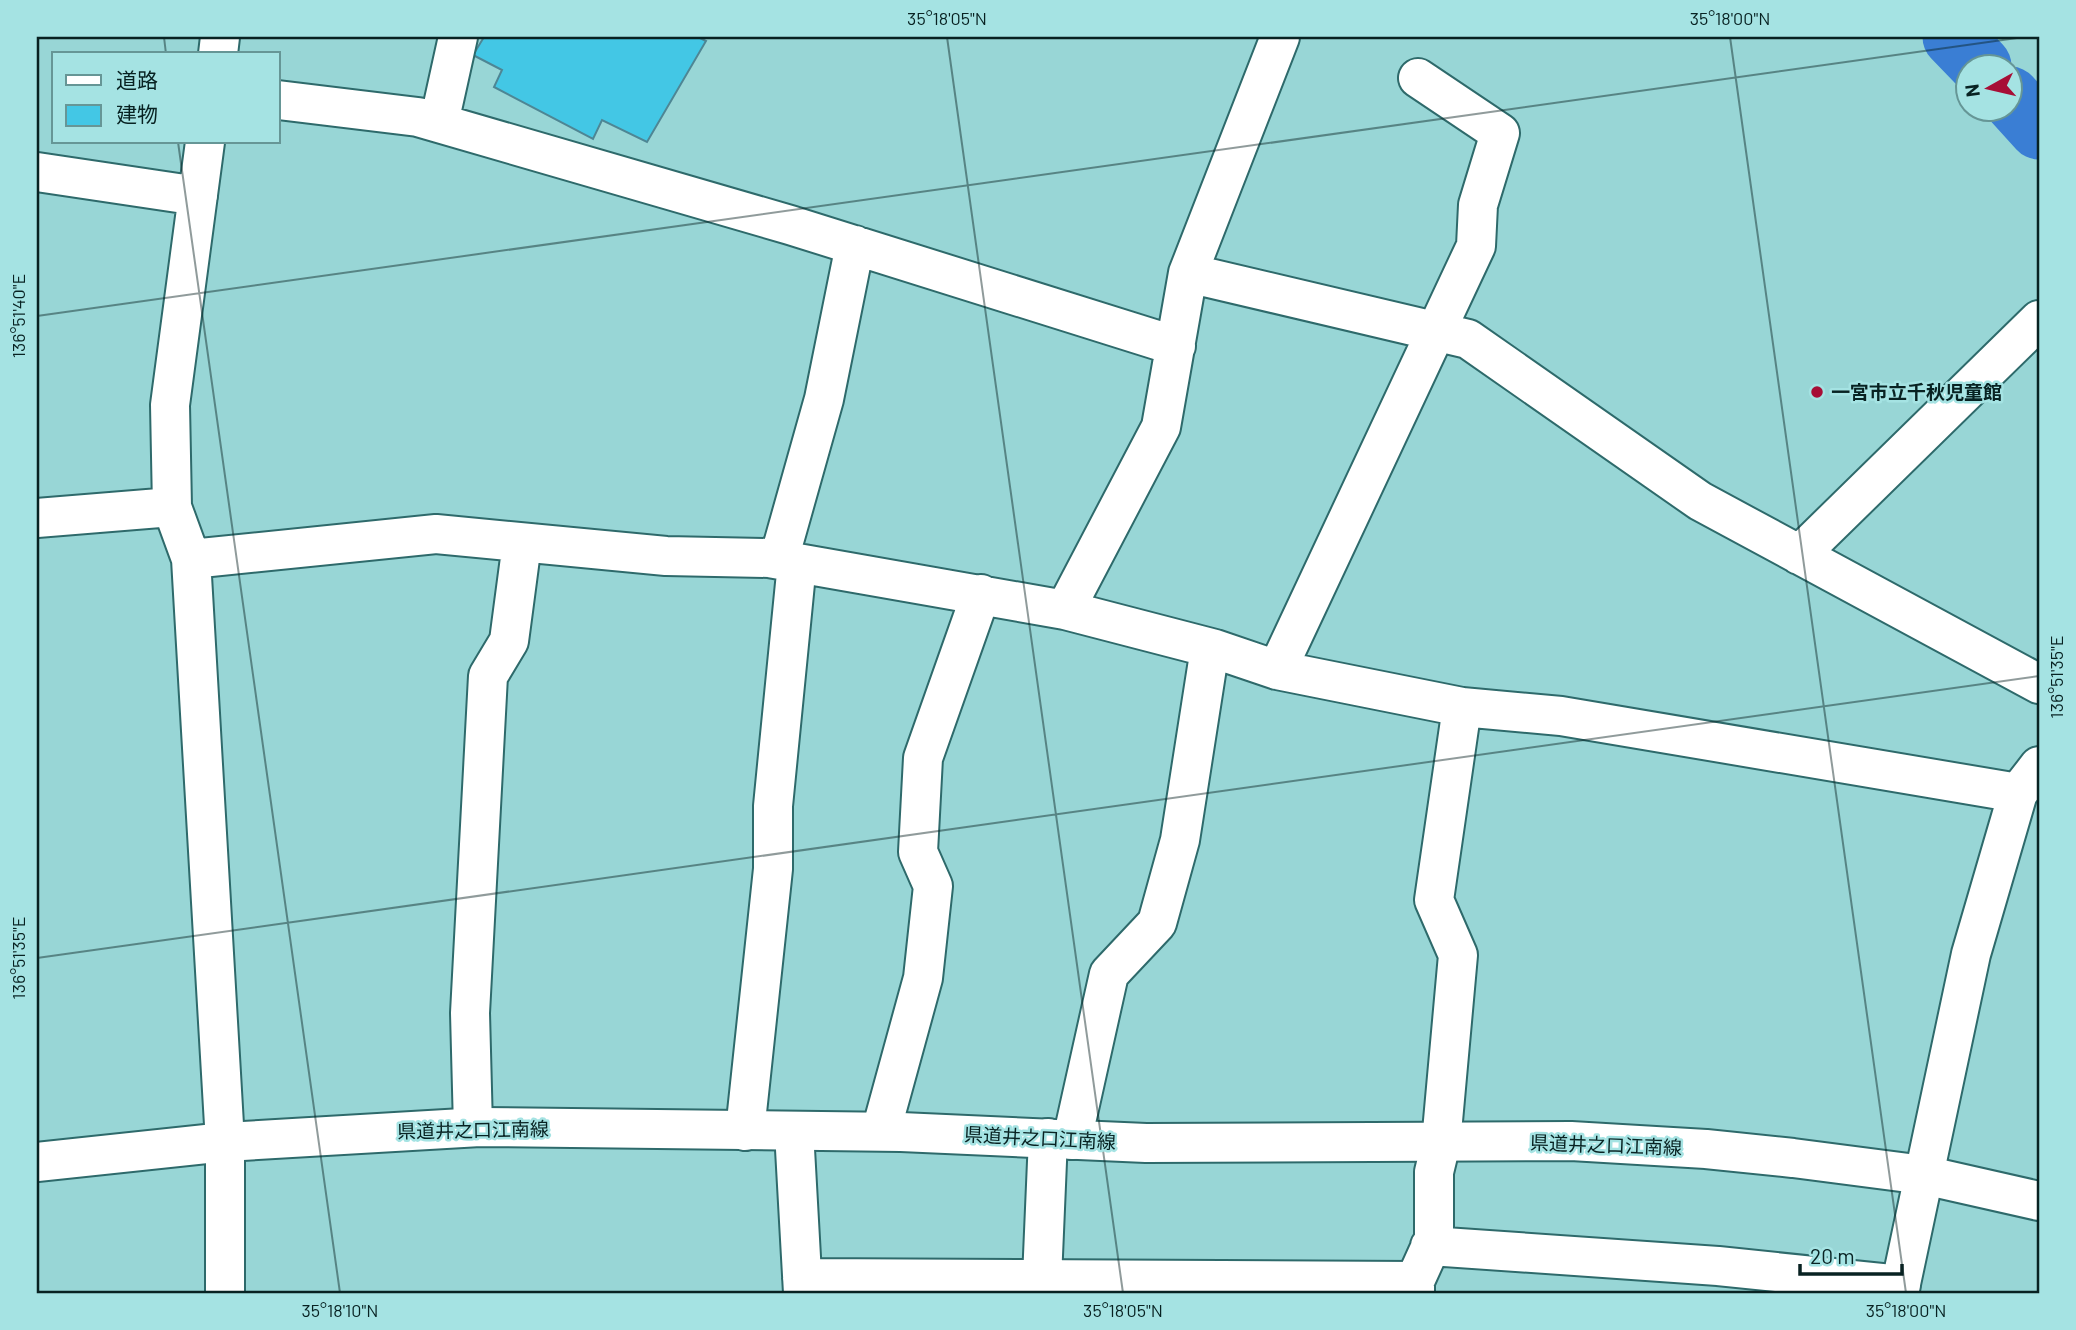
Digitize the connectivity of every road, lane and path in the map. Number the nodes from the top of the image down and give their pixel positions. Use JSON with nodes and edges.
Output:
{"nodes":[{"id":1,"x":458,"y":37,"type":"edge"},
{"id":2,"x":1280,"y":37,"type":"edge"},
{"id":3,"x":1418,"y":78,"type":"dead end"},
{"id":4,"x":280,"y":100,"type":"edge"},
{"id":5,"x":439,"y":123,"type":"junction"},
{"id":6,"x":205,"y":144,"type":"edge"},
{"id":7,"x":37,"y":172,"type":"edge"},
{"id":8,"x":198,"y":196,"type":"junction"},
{"id":9,"x":855,"y":246,"type":"junction"},
{"id":10,"x":1188,"y":273,"type":"junction"},
{"id":11,"x":2039,"y":320,"type":"edge"},
{"id":12,"x":1434,"y":331,"type":"junction"},
{"id":13,"x":1175,"y":346,"type":"junction"},
{"id":14,"x":172,"y":507,"type":"junction"},
{"id":15,"x":37,"y":518,"type":"edge"},
{"id":16,"x":522,"y":543,"type":"junction"},
{"id":17,"x":1799,"y":555,"type":"junction"},
{"id":18,"x":191,"y":559,"type":"junction"},
{"id":19,"x":788,"y":561,"type":"junction"},
{"id":20,"x":981,"y":594,"type":"junction"},
{"id":21,"x":1065,"y":610,"type":"junction"},
{"id":22,"x":1210,"y":648,"type":"junction"},
{"id":23,"x":1278,"y":670,"type":"junction"},
{"id":24,"x":2039,"y":684,"type":"edge"},
{"id":25,"x":1462,"y":707,"type":"junction"},
{"id":26,"x":2029,"y":780,"type":"edge"},
{"id":27,"x":474,"y":1127,"type":"junction"},
{"id":28,"x":745,"y":1131,"type":"junction"},
{"id":29,"x":794,"y":1131,"type":"junction"},
{"id":30,"x":881,"y":1131,"type":"junction"},
{"id":31,"x":1060,"y":1139,"type":"junction"},
{"id":32,"x":225,"y":1142,"type":"junction"},
{"id":33,"x":1441,"y":1143,"type":"junction"},
{"id":34,"x":37,"y":1162,"type":"edge"},
{"id":35,"x":1924,"y":1175,"type":"junction"},
{"id":36,"x":2039,"y":1201,"type":"edge"},
{"id":37,"x":1430,"y":1246,"type":"junction"},
{"id":38,"x":1042,"y":1279,"type":"junction"},
{"id":39,"x":802,"y":1286,"type":"edge"},
{"id":40,"x":1268,"y":1287,"type":"edge"},
{"id":41,"x":1415,"y":1287,"type":"edge"},
{"id":42,"x":1900,"y":1289,"type":"edge"},
{"id":43,"x":225,"y":1293,"type":"edge"}],
"edges":[{"from":1,"to":5,"type":"street"},
{"from":2,"to":10,"type":"street"},
{"from":3,"to":12,"type":"street"},
{"from":4,"to":5,"type":"street"},
{"from":5,"to":9,"type":"street"},
{"from":6,"to":8,"type":"street"},
{"from":7,"to":8,"type":"street"},
{"from":8,"to":14,"type":"street"},
{"from":9,"to":13,"type":"street"},
{"from":9,"to":19,"type":"street"},
{"from":10,"to":12,"type":"street"},
{"from":10,"to":13,"type":"street"},
{"from":11,"to":17,"type":"street"},
{"from":12,"to":17,"type":"street"},
{"from":12,"to":23,"type":"street"},
{"from":13,"to":21,"type":"street"},
{"from":14,"to":15,"type":"street"},
{"from":14,"to":18,"type":"street"},
{"from":16,"to":18,"type":"street"},
{"from":16,"to":19,"type":"street"},
{"from":16,"to":27,"type":"street"},
{"from":17,"to":24,"type":"street"},
{"from":18,"to":32,"type":"street"},
{"from":19,"to":20,"type":"street"},
{"from":19,"to":28,"type":"street"},
{"from":20,"to":21,"type":"street"},
{"from":20,"to":30,"type":"street"},
{"from":21,"to":22,"type":"street"},
{"from":22,"to":23,"type":"street"},
{"from":22,"to":31,"type":"street"},
{"from":23,"to":25,"type":"street"},
{"from":25,"to":26,"type":"street"},
{"from":25,"to":33,"type":"street"},
{"from":26,"to":35,"type":"street"},
{"from":27,"to":28,"type":"street","name":"県道井之口江南線"},
{"from":27,"to":32,"type":"street","name":"県道井之口江南線"},
{"from":28,"to":29,"type":"street","name":"県道井之口江南線"},
{"from":29,"to":30,"type":"street","name":"県道井之口江南線"},
{"from":29,"to":39,"type":"street"},
{"from":30,"to":31,"type":"street","name":"県道井之口江南線"},
{"from":31,"to":33,"type":"street","name":"県道井之口江南線"},
{"from":31,"to":38,"type":"street"},
{"from":32,"to":34,"type":"street","name":"県道井之口江南線"},
{"from":32,"to":43,"type":"street"},
{"from":33,"to":35,"type":"street","name":"県道井之口江南線"},
{"from":33,"to":37,"type":"street"},
{"from":35,"to":36,"type":"street","name":"県道井之口江南線"},
{"from":35,"to":42,"type":"street"},
{"from":37,"to":41,"type":"street"},
{"from":37,"to":42,"type":"street"},
{"from":38,"to":39,"type":"street"},
{"from":38,"to":40,"type":"street"},
{"from":40,"to":41,"type":"street"}]}
